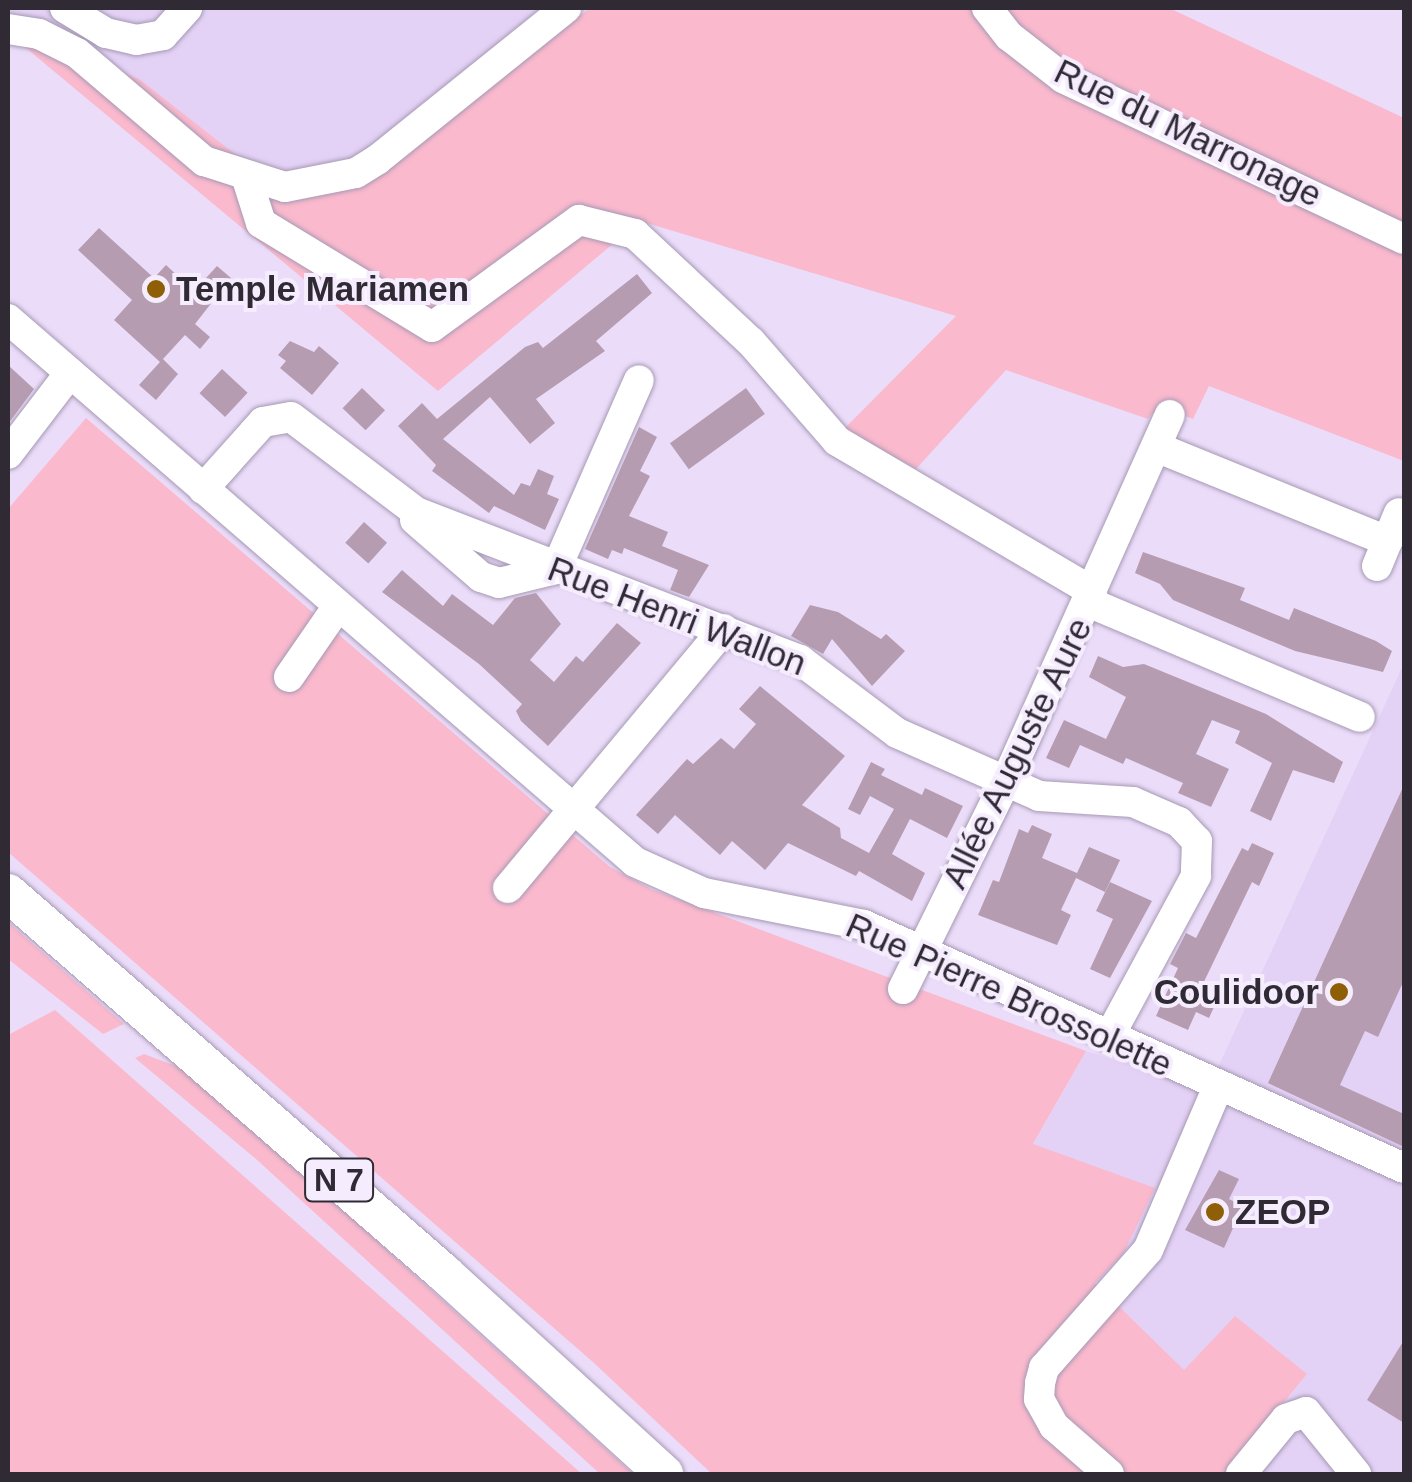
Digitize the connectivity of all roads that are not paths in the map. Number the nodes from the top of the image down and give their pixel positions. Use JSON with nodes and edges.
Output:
{"nodes":[{"id":1,"x":65,"y":8,"type":"edge"},
{"id":2,"x":187,"y":8,"type":"edge"},
{"id":3,"x":566,"y":8,"type":"edge"},
{"id":4,"x":987,"y":8,"type":"edge"},
{"id":5,"x":8,"y":30,"type":"edge"},
{"id":6,"x":247,"y":179,"type":"junction"},
{"id":7,"x":1404,"y":239,"type":"edge"},
{"id":8,"x":8,"y":319,"type":"edge"},
{"id":9,"x":70,"y":373,"type":"junction"},
{"id":10,"x":639,"y":380,"type":"dead end"},
{"id":11,"x":1170,"y":415,"type":"dead end"},
{"id":12,"x":1156,"y":447,"type":"junction"},
{"id":13,"x":8,"y":454,"type":"edge"},
{"id":14,"x":203,"y":489,"type":"junction"},
{"id":15,"x":1388,"y":540,"type":"dead end"},
{"id":16,"x":556,"y":568,"type":"junction"},
{"id":17,"x":1090,"y":597,"type":"junction"},
{"id":18,"x":338,"y":606,"type":"junction"},
{"id":19,"x":724,"y":629,"type":"junction"},
{"id":20,"x":289,"y":677,"type":"dead end"},
{"id":21,"x":1360,"y":717,"type":"dead end"},
{"id":22,"x":1006,"y":781,"type":"junction"},
{"id":23,"x":572,"y":813,"type":"junction"},
{"id":24,"x":508,"y":888,"type":"dead end"},
{"id":25,"x":8,"y":894,"type":"edge"},
{"id":26,"x":921,"y":951,"type":"junction"},
{"id":27,"x":903,"y":989,"type":"dead end"},
{"id":28,"x":1109,"y":1038,"type":"junction"},
{"id":29,"x":1218,"y":1086,"type":"junction"},
{"id":30,"x":1404,"y":1168,"type":"edge"},
{"id":31,"x":664,"y":1474,"type":"edge"},
{"id":32,"x":1109,"y":1474,"type":"edge"},
{"id":33,"x":1241,"y":1474,"type":"edge"},
{"id":34,"x":1356,"y":1474,"type":"edge"}],
"edges":[{"from":1,"to":2,"type":"street"},
{"from":3,"to":6,"type":"street"},
{"from":4,"to":7,"type":"street","name":"Rue du Marronage"},
{"from":5,"to":6,"type":"street"},
{"from":6,"to":17,"type":"street"},
{"from":8,"to":9,"type":"street","name":"Rue Pierre Brossolette"},
{"from":9,"to":13,"type":"street"},
{"from":9,"to":14,"type":"street","name":"Rue Pierre Brossolette"},
{"from":10,"to":16,"type":"street"},
{"from":11,"to":12,"type":"street"},
{"from":12,"to":15,"type":"street"},
{"from":12,"to":17,"type":"street"},
{"from":14,"to":16,"type":"street"},
{"from":14,"to":18,"type":"street","name":"Rue Pierre Brossolette"},
{"from":16,"to":19,"type":"street","name":"Rue Henri Wallon"},
{"from":17,"to":21,"type":"street","name":"Allée Auguste Aure"},
{"from":17,"to":22,"type":"street","name":"Allée Auguste Aure"},
{"from":18,"to":20,"type":"street"},
{"from":18,"to":23,"type":"street","name":"Rue Pierre Brossolette"},
{"from":19,"to":22,"type":"street","name":"Rue Henri Wallon"},
{"from":19,"to":23,"type":"street"},
{"from":22,"to":26,"type":"street","name":"Allée Auguste Aure"},
{"from":22,"to":28,"type":"street","name":"Rue Henri Wallon"},
{"from":23,"to":24,"type":"street"},
{"from":23,"to":26,"type":"street","name":"Rue Pierre Brossolette"},
{"from":25,"to":31,"type":"main road","number":"N 7"},
{"from":26,"to":27,"type":"street","name":"Allée Auguste Aure"},
{"from":26,"to":28,"type":"street","name":"Rue Pierre Brossolette"},
{"from":28,"to":29,"type":"street","name":"Rue Pierre Brossolette"},
{"from":29,"to":30,"type":"street","name":"Rue Pierre Brossolette"},
{"from":29,"to":32,"type":"street"},
{"from":33,"to":34,"type":"street"}]}
